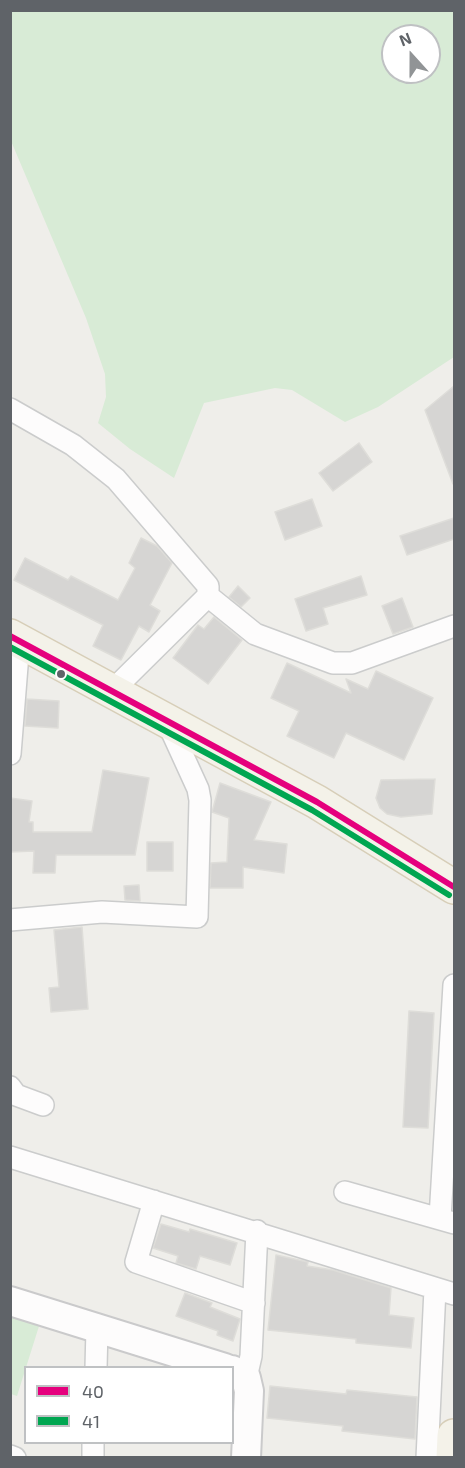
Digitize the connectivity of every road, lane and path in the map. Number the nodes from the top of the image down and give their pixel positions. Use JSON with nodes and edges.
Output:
{"nodes":[{"id":1,"x":10,"y":409,"type":"edge"},
{"id":2,"x":208,"y":596,"type":"junction"},
{"id":3,"x":454,"y":626,"type":"edge"},
{"id":4,"x":15,"y":639,"type":"edge"},
{"id":5,"x":113,"y":690,"type":"junction"},
{"id":6,"x":165,"y":719,"type":"junction"},
{"id":7,"x":10,"y":754,"type":"edge"},
{"id":8,"x":454,"y":887,"type":"edge"},
{"id":9,"x":10,"y":920,"type":"edge"},
{"id":10,"x":454,"y":985,"type":"edge"},
{"id":11,"x":10,"y":1087,"type":"edge"},
{"id":12,"x":43,"y":1105,"type":"dead end"},
{"id":13,"x":10,"y":1157,"type":"edge"},
{"id":14,"x":345,"y":1192,"type":"dead end"},
{"id":15,"x":154,"y":1202,"type":"junction"},
{"id":16,"x":447,"y":1221,"type":"edge"},
{"id":17,"x":258,"y":1232,"type":"junction"},
{"id":18,"x":444,"y":1291,"type":"edge"},
{"id":19,"x":10,"y":1301,"type":"edge"},
{"id":20,"x":254,"y":1303,"type":"junction"},
{"id":21,"x":97,"y":1328,"type":"junction"},
{"id":22,"x":96,"y":1366,"type":"edge"},
{"id":23,"x":216,"y":1366,"type":"edge"},
{"id":24,"x":235,"y":1372,"type":"edge"},
{"id":25,"x":454,"y":1436,"type":"edge"},
{"id":26,"x":10,"y":1456,"type":"edge"},
{"id":27,"x":15,"y":1458,"type":"edge"},
{"id":28,"x":246,"y":1458,"type":"edge"},
{"id":29,"x":427,"y":1458,"type":"edge"},
{"id":30,"x":453,"y":1458,"type":"edge"}],
"edges":[{"from":1,"to":2,"type":"street"},
{"from":2,"to":3,"type":"street"},
{"from":2,"to":5,"type":"street"},
{"from":4,"to":5,"type":"main road"},
{"from":4,"to":7,"type":"street"},
{"from":5,"to":6,"type":"main road"},
{"from":6,"to":8,"type":"main road"},
{"from":6,"to":9,"type":"street"},
{"from":10,"to":16,"type":"street"},
{"from":11,"to":12,"type":"street"},
{"from":13,"to":15,"type":"street"},
{"from":14,"to":16,"type":"street"},
{"from":15,"to":17,"type":"street"},
{"from":15,"to":20,"type":"street"},
{"from":17,"to":18,"type":"street"},
{"from":17,"to":20,"type":"street"},
{"from":18,"to":29,"type":"street"},
{"from":19,"to":21,"type":"street"},
{"from":20,"to":24,"type":"street"},
{"from":21,"to":22,"type":"street"},
{"from":21,"to":23,"type":"street"},
{"from":24,"to":28,"type":"street"},
{"from":25,"to":30,"type":"main road"},
{"from":26,"to":27,"type":"street"}]}
